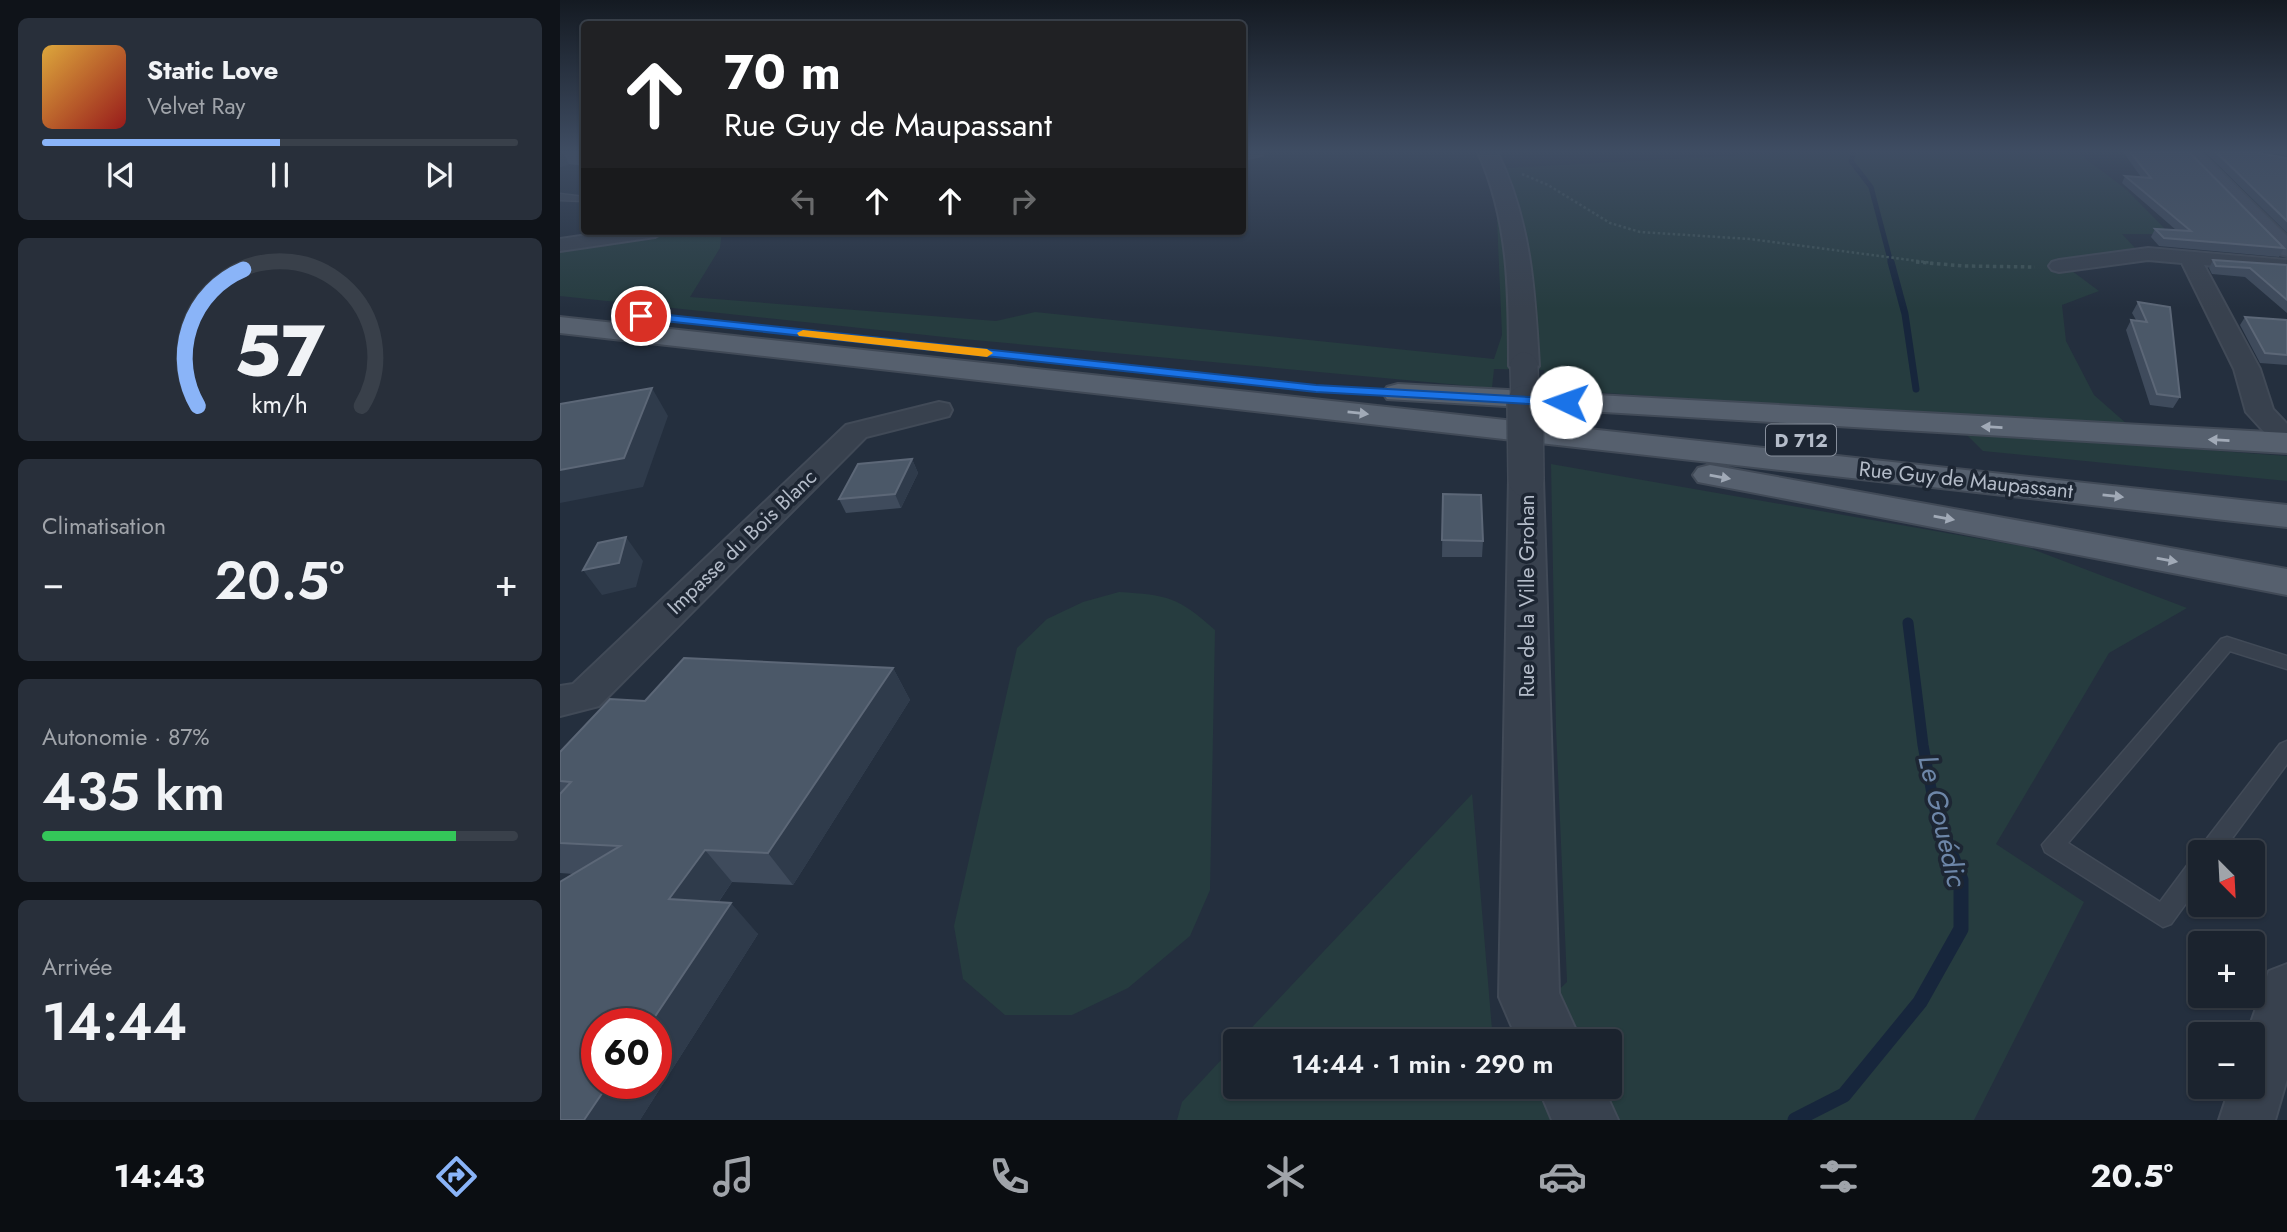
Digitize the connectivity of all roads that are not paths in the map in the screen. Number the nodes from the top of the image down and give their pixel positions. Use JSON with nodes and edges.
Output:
{"nodes":[{"id":1,"x":1509,"y":204,"type":"edge"},
{"id":2,"x":2240,"y":204,"type":"edge"},
{"id":3,"x":582,"y":235,"type":"edge"},
{"id":4,"x":629,"y":235,"type":"edge"},
{"id":5,"x":560,"y":236,"type":"edge"},
{"id":6,"x":560,"y":245,"type":"edge"},
{"id":7,"x":2287,"y":253,"type":"edge"},
{"id":8,"x":2190,"y":258,"type":"junction"},
{"id":9,"x":2059,"y":266,"type":"road end"},
{"id":10,"x":560,"y":307,"type":"edge"},
{"id":11,"x":560,"y":325,"type":"edge"},
{"id":12,"x":1316,"y":388,"type":"junction"},
{"id":13,"x":939,"y":410,"type":"dead end"},
{"id":14,"x":1412,"y":419,"type":"junction"},
{"id":15,"x":2287,"y":442,"type":"edge"},
{"id":16,"x":2287,"y":492,"type":"edge"},
{"id":17,"x":2287,"y":516,"type":"edge"},
{"id":18,"x":2287,"y":582,"type":"edge"},
{"id":19,"x":2287,"y":663,"type":"edge"},
{"id":20,"x":560,"y":702,"type":"edge"},
{"id":21,"x":2287,"y":749,"type":"edge"},
{"id":22,"x":2219,"y":840,"type":"edge"},
{"id":23,"x":2188,"y":882,"type":"edge"},
{"id":24,"x":2287,"y":989,"type":"edge"},
{"id":25,"x":1545,"y":1029,"type":"edge"},
{"id":26,"x":1576,"y":1099,"type":"edge"},
{"id":27,"x":1586,"y":1120,"type":"edge"},
{"id":28,"x":2247,"y":1120,"type":"edge"}],
"edges":[{"from":1,"to":25,"type":"street","name":"Rue de la Ville Grohan","bridge":true},
{"from":2,"to":7,"type":"main road"},
{"from":3,"to":5,"type":"street"},
{"from":4,"to":6,"type":"street"},
{"from":7,"to":8,"type":"street"},
{"from":8,"to":9,"type":"street"},
{"from":8,"to":15,"type":"street"},
{"from":10,"to":12,"type":"main road","name":"Rue Guy de Maupassant","number":"D 712"},
{"from":11,"to":14,"type":"main road","name":"Rue Guy de Maupassant","number":"D 712","one_way":true},
{"from":15,"to":12,"type":"main road","one_way":true},
{"from":12,"to":16,"type":"main road","name":"Rue Guy de Maupassant","number":"D 712"},
{"from":13,"to":20,"type":"street","name":"Impasse du Bois Blanc"},
{"from":14,"to":17,"type":"main road","name":"Rue Guy de Maupassant","number":"D 712","one_way":true},
{"from":14,"to":18,"type":"main road","one_way":true},
{"from":19,"to":23,"type":"lane"},
{"from":21,"to":22,"type":"lane"},
{"from":24,"to":28,"type":"street"},
{"from":26,"to":27,"type":"street"}]}
